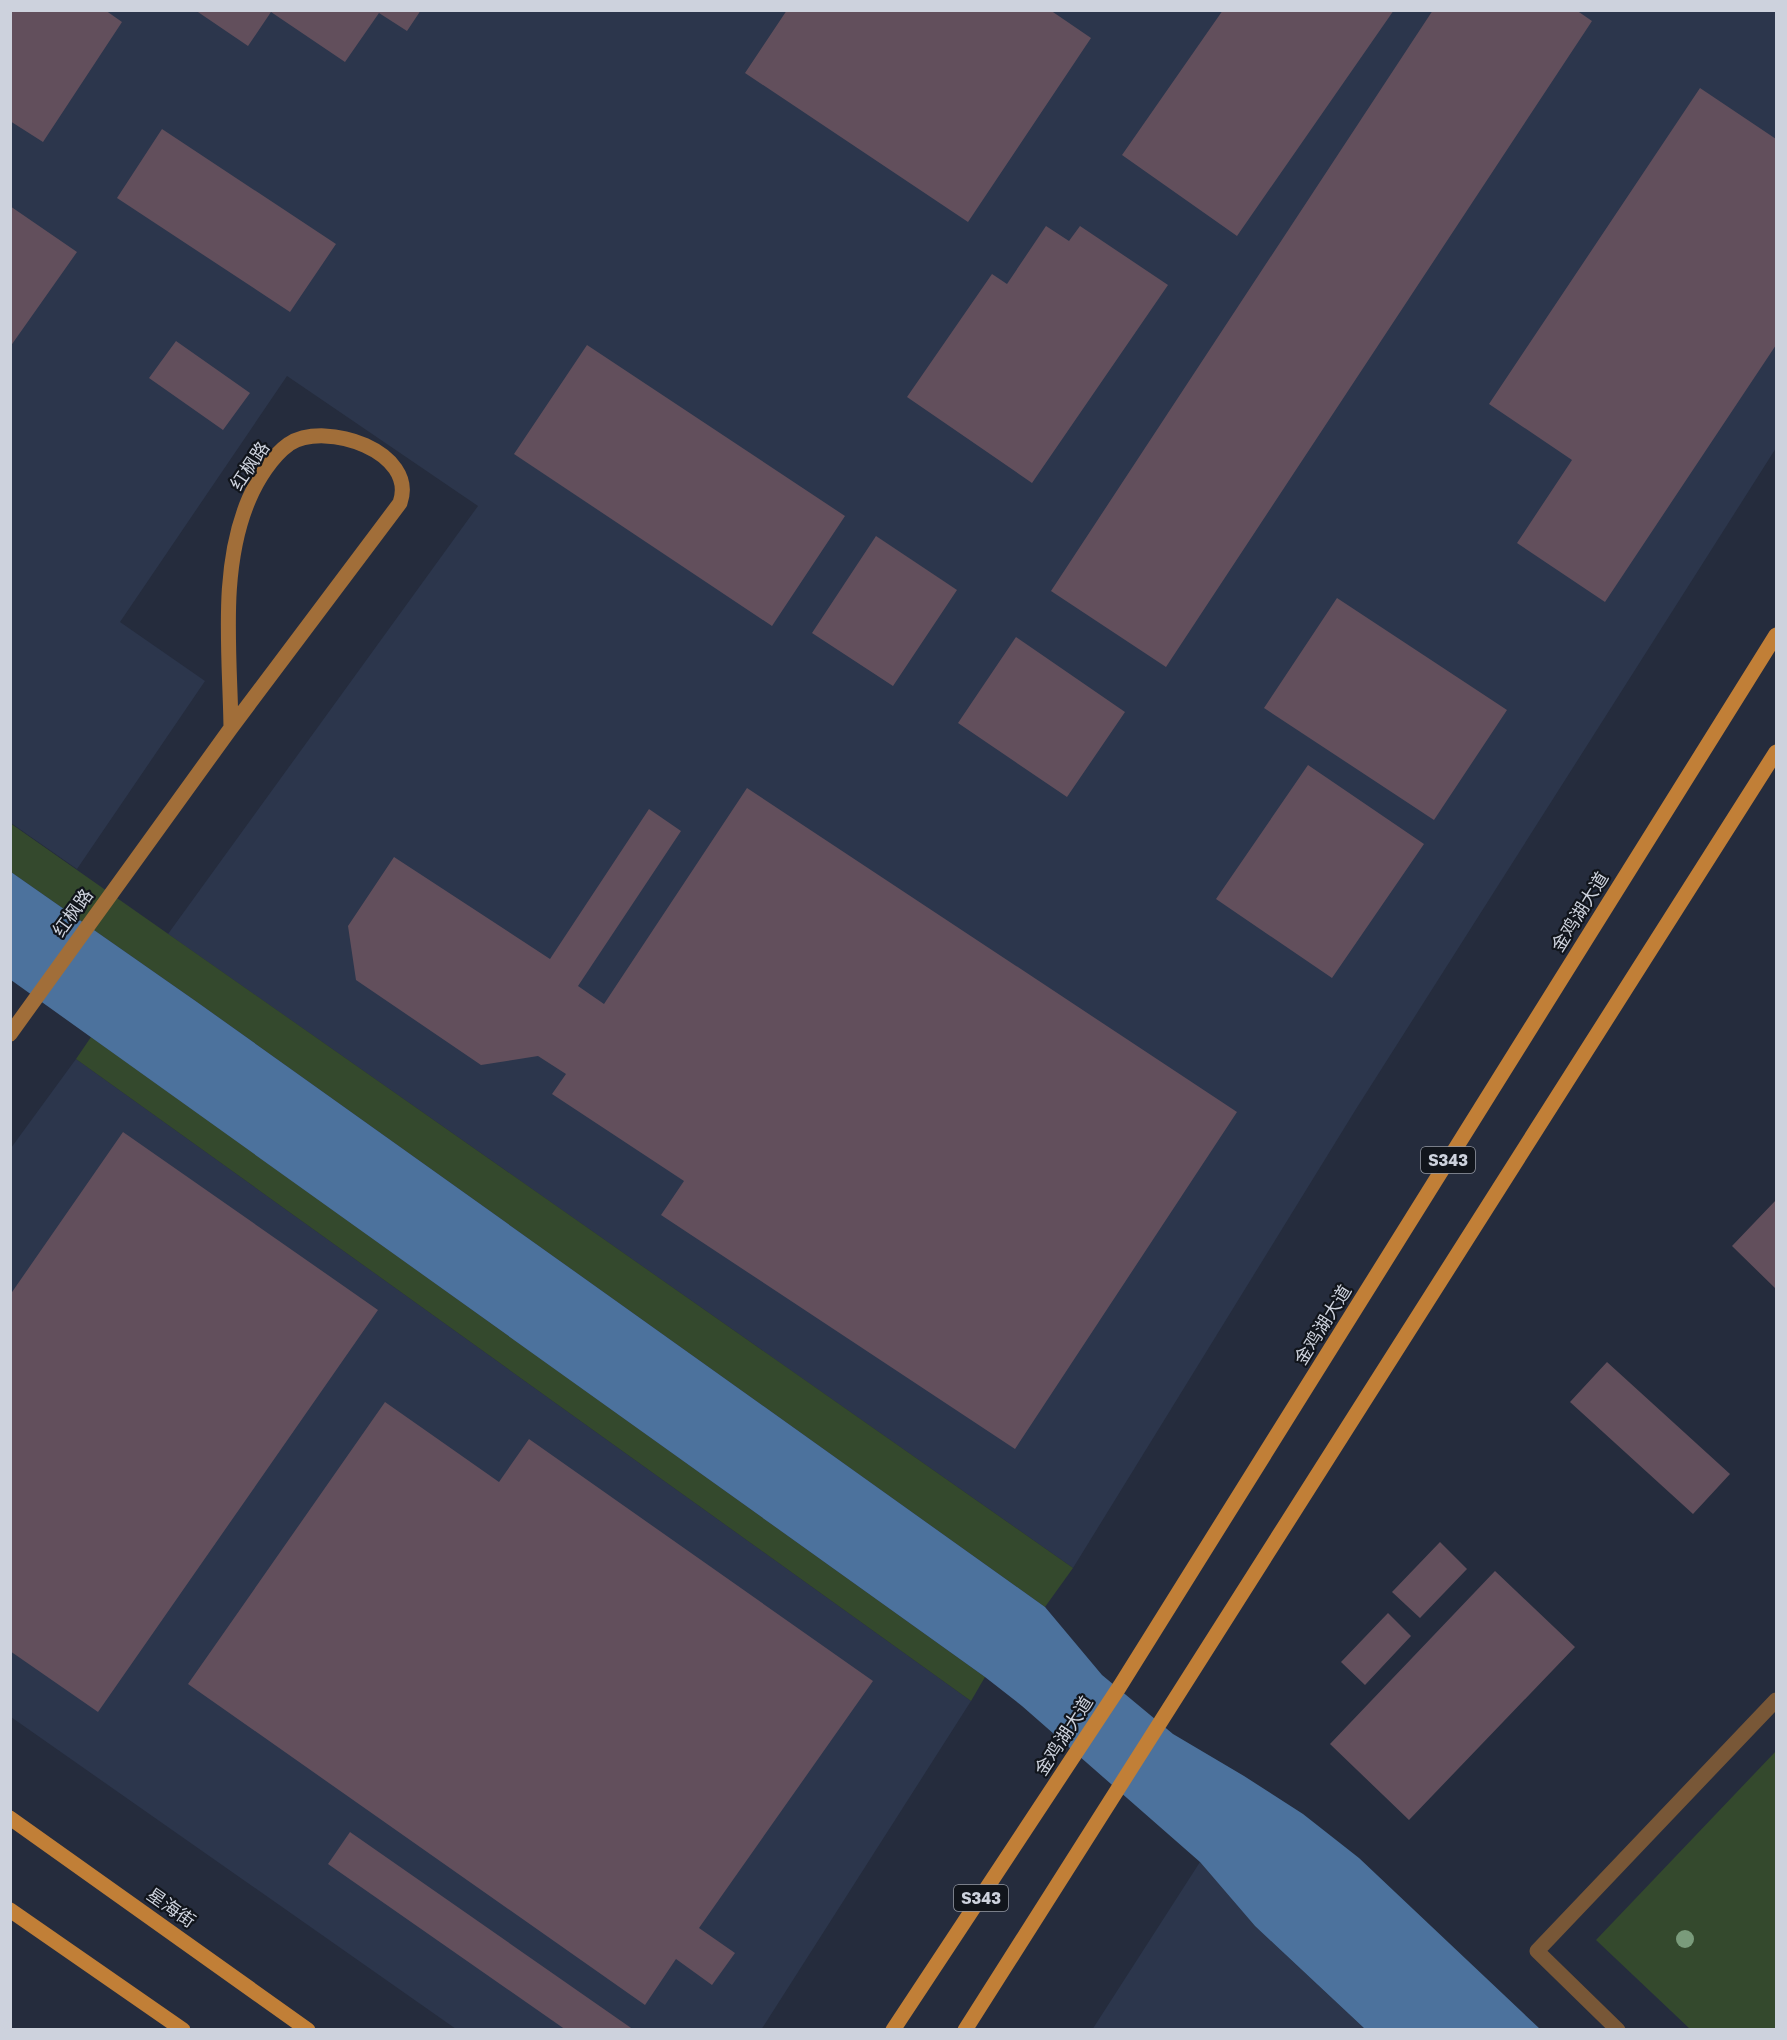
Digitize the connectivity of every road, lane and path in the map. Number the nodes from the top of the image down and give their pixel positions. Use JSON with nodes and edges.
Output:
{"nodes":[{"id":1,"x":1776,"y":635,"type":"edge"},
{"id":2,"x":231,"y":728,"type":"junction"},
{"id":3,"x":1776,"y":752,"type":"edge"},
{"id":4,"x":10,"y":1034,"type":"edge"},
{"id":5,"x":1776,"y":1700,"type":"edge"},
{"id":6,"x":10,"y":1818,"type":"edge"},
{"id":7,"x":10,"y":1910,"type":"edge"},
{"id":8,"x":183,"y":2030,"type":"edge"},
{"id":9,"x":308,"y":2030,"type":"edge"},
{"id":10,"x":893,"y":2030,"type":"edge"},
{"id":11,"x":965,"y":2030,"type":"edge"},
{"id":12,"x":1618,"y":2030,"type":"edge"}],
"edges":[{"from":1,"to":10,"type":"main road","name":"金鸡湖大道","number":"S343"},
{"from":2,"to":2,"type":"street","name":"红枫路"},
{"from":2,"to":4,"type":"street","name":"红枫路"},
{"from":3,"to":11,"type":"main road"},
{"from":5,"to":12,"type":"street"},
{"from":6,"to":9,"type":"main road","name":"星海街"},
{"from":7,"to":8,"type":"main road"}]}
